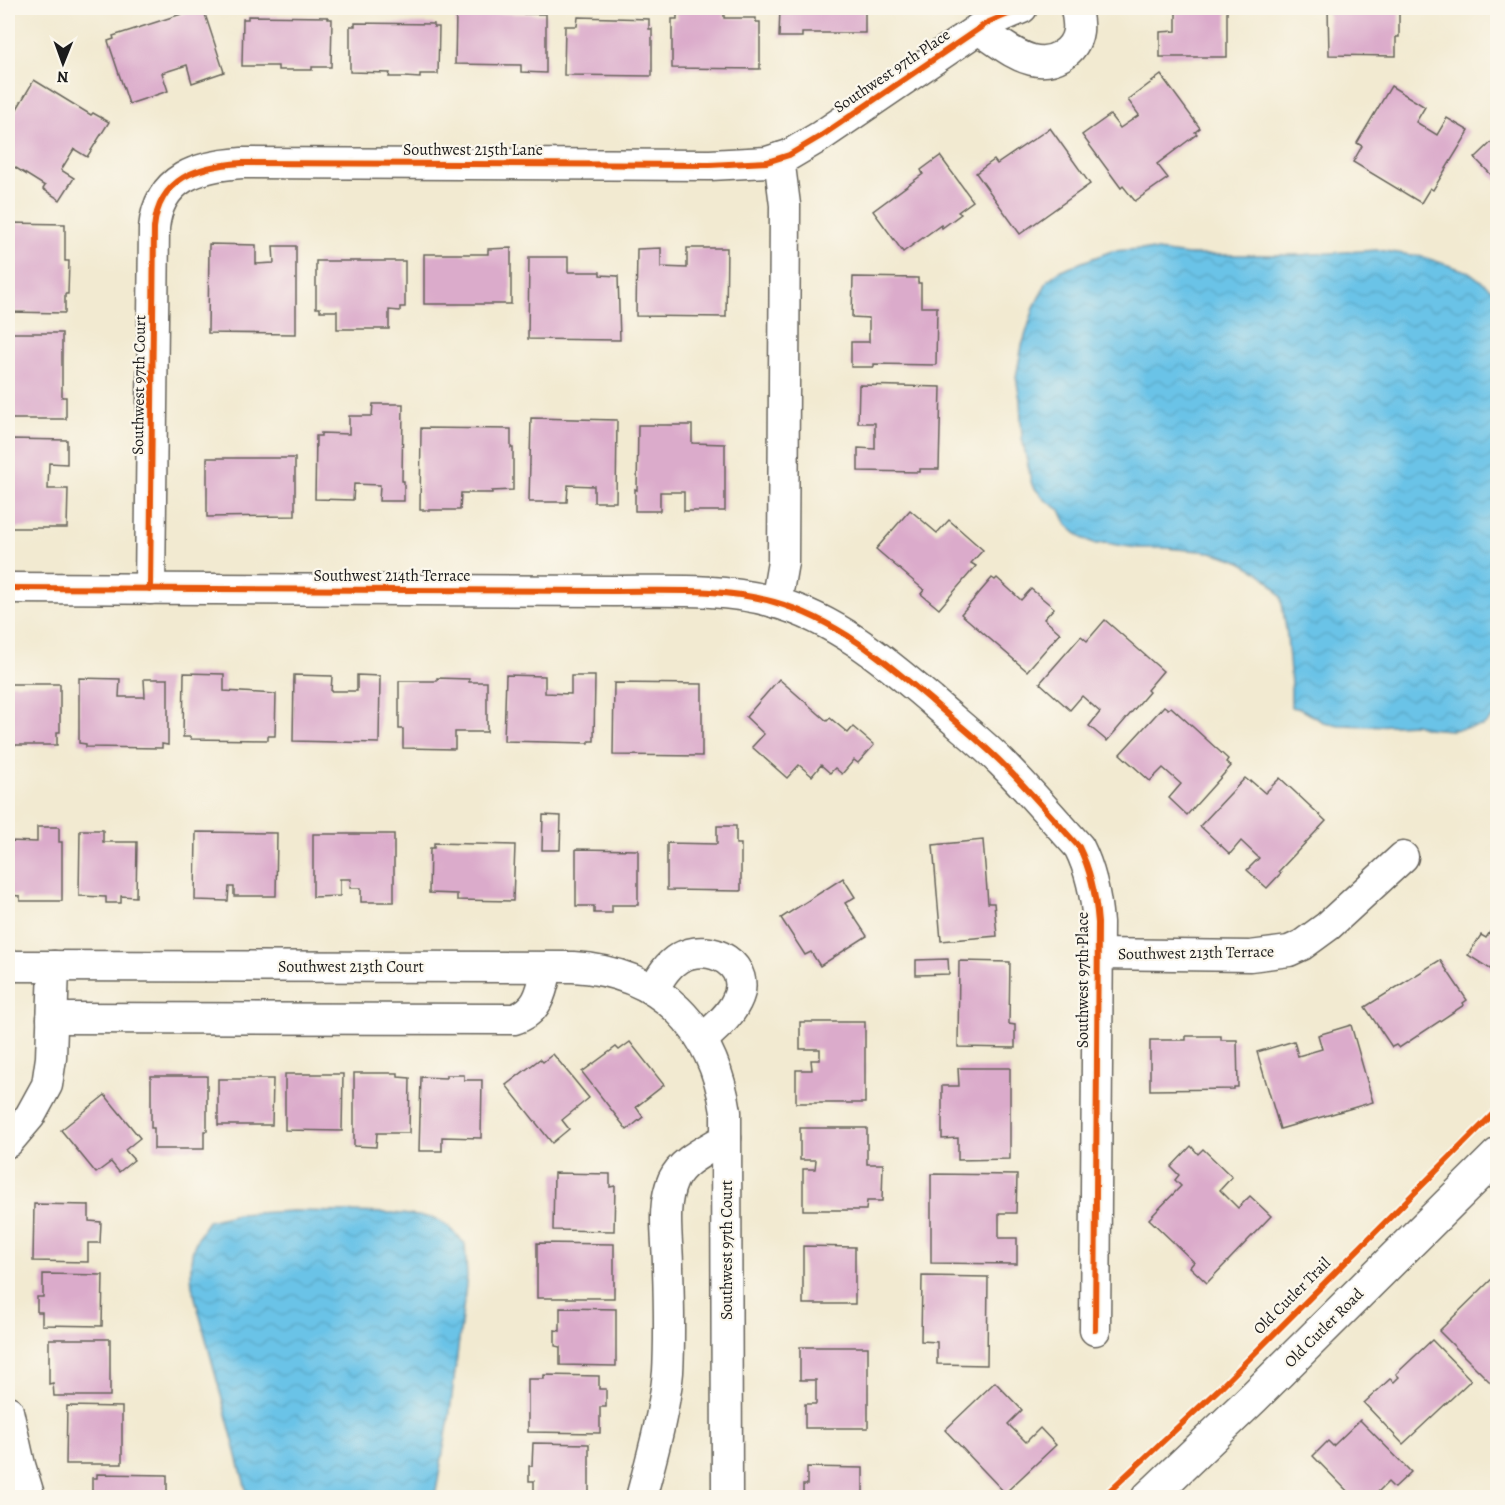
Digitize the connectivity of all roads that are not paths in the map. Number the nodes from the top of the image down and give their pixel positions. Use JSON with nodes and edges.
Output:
{"nodes":[{"id":1,"x":1022,"y":8,"type":"edge"},
{"id":2,"x":1076,"y":8,"type":"edge"},
{"id":3,"x":986,"y":20,"type":"edge"},
{"id":4,"x":779,"y":159,"type":"junction"},
{"id":5,"x":171,"y":186,"type":"joint"},
{"id":6,"x":8,"y":588,"type":"edge"},
{"id":7,"x":150,"y":589,"type":"junction"},
{"id":8,"x":776,"y":603,"type":"junction"},
{"id":9,"x":1403,"y":857,"type":"dead end"},
{"id":10,"x":1097,"y":954,"type":"junction"},
{"id":11,"x":8,"y":966,"type":"edge"},
{"id":12,"x":54,"y":966,"type":"junction"},
{"id":13,"x":548,"y":968,"type":"junction"},
{"id":14,"x":653,"y":990,"type":"junction"},
{"id":15,"x":682,"y":1013,"type":"joint"},
{"id":16,"x":52,"y":1018,"type":"junction"},
{"id":17,"x":702,"y":1040,"type":"junction"},
{"id":18,"x":726,"y":1138,"type":"junction"},
{"id":19,"x":8,"y":1142,"type":"edge"},
{"id":20,"x":1497,"y":1155,"type":"edge"},
{"id":21,"x":1095,"y":1330,"type":"dead end"},
{"id":22,"x":8,"y":1411,"type":"edge"},
{"id":23,"x":30,"y":1497,"type":"edge"},
{"id":24,"x":641,"y":1497,"type":"edge"},
{"id":25,"x":727,"y":1497,"type":"edge"},
{"id":26,"x":1148,"y":1497,"type":"edge"}],
"edges":[{"from":1,"to":3,"type":"street","name":"Southwest 97th Place"},
{"from":2,"to":3,"type":"street"},
{"from":3,"to":4,"type":"street","name":"Southwest 97th Place"},
{"from":4,"to":5,"type":"street","name":"Southwest 215th Lane"},
{"from":4,"to":8,"type":"street"},
{"from":5,"to":7,"type":"street","name":"Southwest 97th Court"},
{"from":6,"to":7,"type":"street","name":"Southwest 214th Terrace"},
{"from":7,"to":8,"type":"street","name":"Southwest 214th Terrace"},
{"from":8,"to":10,"type":"street","name":"Southwest 97th Place"},
{"from":9,"to":10,"type":"street","name":"Southwest 213th Terrace"},
{"from":10,"to":21,"type":"street","name":"Southwest 97th Place"},
{"from":11,"to":12,"type":"street","name":"Southwest 213th Court"},
{"from":12,"to":13,"type":"street","name":"Southwest 213th Court"},
{"from":12,"to":16,"type":"street"},
{"from":13,"to":14,"type":"street","name":"Southwest 213th Court"},
{"from":13,"to":16,"type":"street"},
{"from":14,"to":15,"type":"street","name":"Southwest 213th Court"},
{"from":14,"to":17,"type":"street"},
{"from":15,"to":17,"type":"street","name":"Southwest 97th Court"},
{"from":16,"to":19,"type":"street"},
{"from":17,"to":18,"type":"street","name":"Southwest 97th Court"},
{"from":18,"to":24,"type":"street"},
{"from":18,"to":25,"type":"street","name":"Southwest 97th Court"},
{"from":20,"to":26,"type":"main road","name":"Old Cutler Road"},
{"from":22,"to":23,"type":"street"}]}
